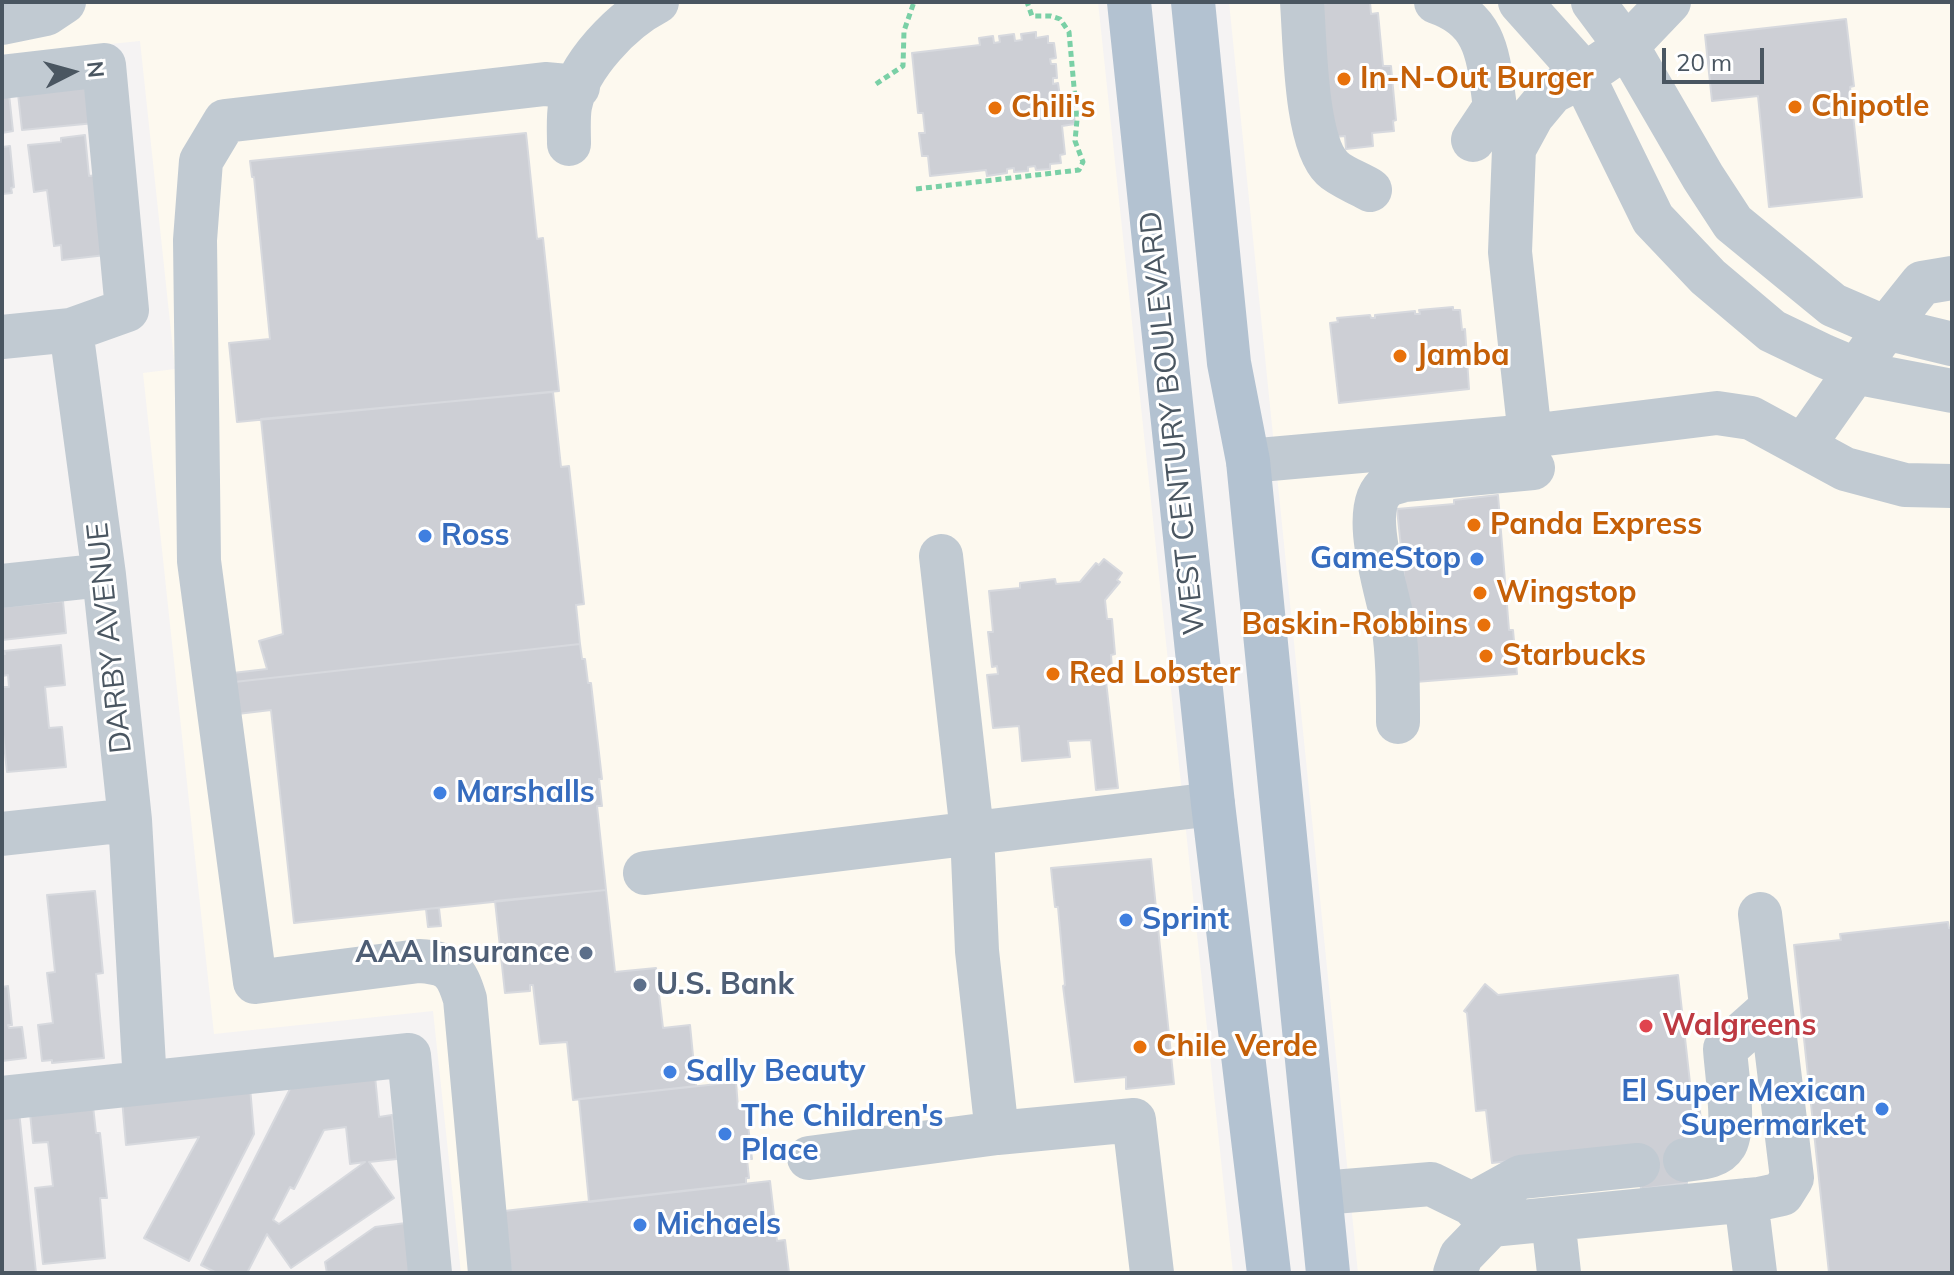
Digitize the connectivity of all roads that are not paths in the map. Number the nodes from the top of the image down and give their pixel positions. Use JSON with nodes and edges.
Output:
{"nodes":[{"id":1,"x":64,"y":2,"type":"edge"},
{"id":2,"x":1129,"y":2,"type":"edge"},
{"id":3,"x":1193,"y":2,"type":"edge"},
{"id":4,"x":1302,"y":2,"type":"edge"},
{"id":5,"x":1436,"y":2,"type":"edge"},
{"id":6,"x":1520,"y":2,"type":"edge"},
{"id":7,"x":1593,"y":2,"type":"edge"},
{"id":8,"x":1669,"y":2,"type":"edge"},
{"id":9,"x":628,"y":10,"type":"edge"},
{"id":10,"x":2,"y":23,"type":"edge"},
{"id":11,"x":1627,"y":46,"type":"junction"},
{"id":12,"x":1583,"y":76,"type":"junction"},
{"id":13,"x":2,"y":77,"type":"edge"},
{"id":14,"x":578,"y":87,"type":"junction"},
{"id":15,"x":1473,"y":140,"type":"dead end"},
{"id":16,"x":569,"y":144,"type":"dead end"},
{"id":17,"x":1370,"y":190,"type":"dead end"},
{"id":18,"x":1952,"y":278,"type":"edge"},
{"id":19,"x":1886,"y":328,"type":"junction"},
{"id":20,"x":71,"y":330,"type":"junction"},
{"id":21,"x":2,"y":337,"type":"edge"},
{"id":22,"x":1952,"y":344,"type":"edge"},
{"id":23,"x":1857,"y":371,"type":"junction"},
{"id":24,"x":1952,"y":391,"type":"edge"},
{"id":25,"x":1803,"y":446,"type":"junction"},
{"id":26,"x":1531,"y":452,"type":"junction"},
{"id":27,"x":1248,"y":461,"type":"junction"},
{"id":28,"x":1952,"y":486,"type":"edge"},
{"id":29,"x":941,"y":556,"type":"dead end"},
{"id":30,"x":104,"y":575,"type":"junction"},
{"id":31,"x":2,"y":586,"type":"edge"},
{"id":32,"x":1398,"y":722,"type":"dead end"},
{"id":33,"x":1213,"y":804,"type":"junction"},
{"id":34,"x":130,"y":820,"type":"junction"},
{"id":35,"x":972,"y":832,"type":"junction"},
{"id":36,"x":2,"y":834,"type":"edge"},
{"id":37,"x":645,"y":873,"type":"dead end"},
{"id":38,"x":1760,"y":914,"type":"dead end"},
{"id":39,"x":1771,"y":1008,"type":"junction"},
{"id":40,"x":145,"y":1083,"type":"junction"},
{"id":41,"x":2,"y":1098,"type":"edge"},
{"id":42,"x":997,"y":1133,"type":"junction"},
{"id":43,"x":809,"y":1158,"type":"dead end"},
{"id":44,"x":1685,"y":1160,"type":"dead end"},
{"id":45,"x":1638,"y":1165,"type":"dead end"},
{"id":46,"x":1321,"y":1193,"type":"junction"},
{"id":47,"x":1746,"y":1200,"type":"junction"},
{"id":48,"x":1481,"y":1214,"type":"junction"},
{"id":49,"x":1553,"y":1219,"type":"junction"},
{"id":50,"x":430,"y":1273,"type":"edge"},
{"id":51,"x":490,"y":1273,"type":"edge"},
{"id":52,"x":1152,"y":1273,"type":"edge"},
{"id":53,"x":1269,"y":1273,"type":"edge"},
{"id":54,"x":1328,"y":1273,"type":"edge"},
{"id":55,"x":1455,"y":1273,"type":"edge"},
{"id":56,"x":1559,"y":1273,"type":"edge"},
{"id":57,"x":1755,"y":1273,"type":"edge"}],
"edges":[{"from":1,"to":10,"type":"street"},
{"from":2,"to":33,"type":"main road","name":"WEST CENTURY BOULEVARD"},
{"from":3,"to":27,"type":"main road","name":"WEST CENTURY BOULEVARD"},
{"from":4,"to":17,"type":"street"},
{"from":5,"to":15,"type":"street"},
{"from":6,"to":12,"type":"street"},
{"from":7,"to":11,"type":"street"},
{"from":8,"to":11,"type":"street"},
{"from":9,"to":14,"type":"street"},
{"from":11,"to":12,"type":"street"},
{"from":11,"to":19,"type":"street"},
{"from":12,"to":23,"type":"street"},
{"from":12,"to":26,"type":"street"},
{"from":13,"to":20,"type":"street"},
{"from":14,"to":16,"type":"street"},
{"from":14,"to":51,"type":"street"},
{"from":18,"to":19,"type":"street"},
{"from":19,"to":22,"type":"street"},
{"from":19,"to":23,"type":"street"},
{"from":20,"to":21,"type":"street"},
{"from":20,"to":30,"type":"street","name":"DARBY AVENUE"},
{"from":23,"to":24,"type":"street"},
{"from":23,"to":25,"type":"street"},
{"from":25,"to":26,"type":"street"},
{"from":25,"to":28,"type":"street"},
{"from":26,"to":27,"type":"street"},
{"from":26,"to":32,"type":"street"},
{"from":27,"to":46,"type":"main road","name":"WEST CENTURY BOULEVARD"},
{"from":29,"to":35,"type":"street"},
{"from":30,"to":31,"type":"street"},
{"from":30,"to":34,"type":"street","name":"DARBY AVENUE"},
{"from":33,"to":35,"type":"street"},
{"from":33,"to":53,"type":"main road","name":"WEST CENTURY BOULEVARD"},
{"from":34,"to":36,"type":"street"},
{"from":34,"to":40,"type":"street","name":"DARBY AVENUE"},
{"from":35,"to":37,"type":"street"},
{"from":35,"to":42,"type":"street"},
{"from":38,"to":39,"type":"street"},
{"from":39,"to":44,"type":"street"},
{"from":39,"to":47,"type":"street"},
{"from":40,"to":41,"type":"street"},
{"from":40,"to":50,"type":"street"},
{"from":42,"to":43,"type":"street"},
{"from":42,"to":52,"type":"street"},
{"from":45,"to":48,"type":"street"},
{"from":46,"to":48,"type":"street"},
{"from":46,"to":54,"type":"main road","name":"WEST CENTURY BOULEVARD"},
{"from":47,"to":49,"type":"street"},
{"from":47,"to":57,"type":"street"},
{"from":48,"to":49,"type":"street"},
{"from":48,"to":55,"type":"street"},
{"from":49,"to":56,"type":"street"}]}
